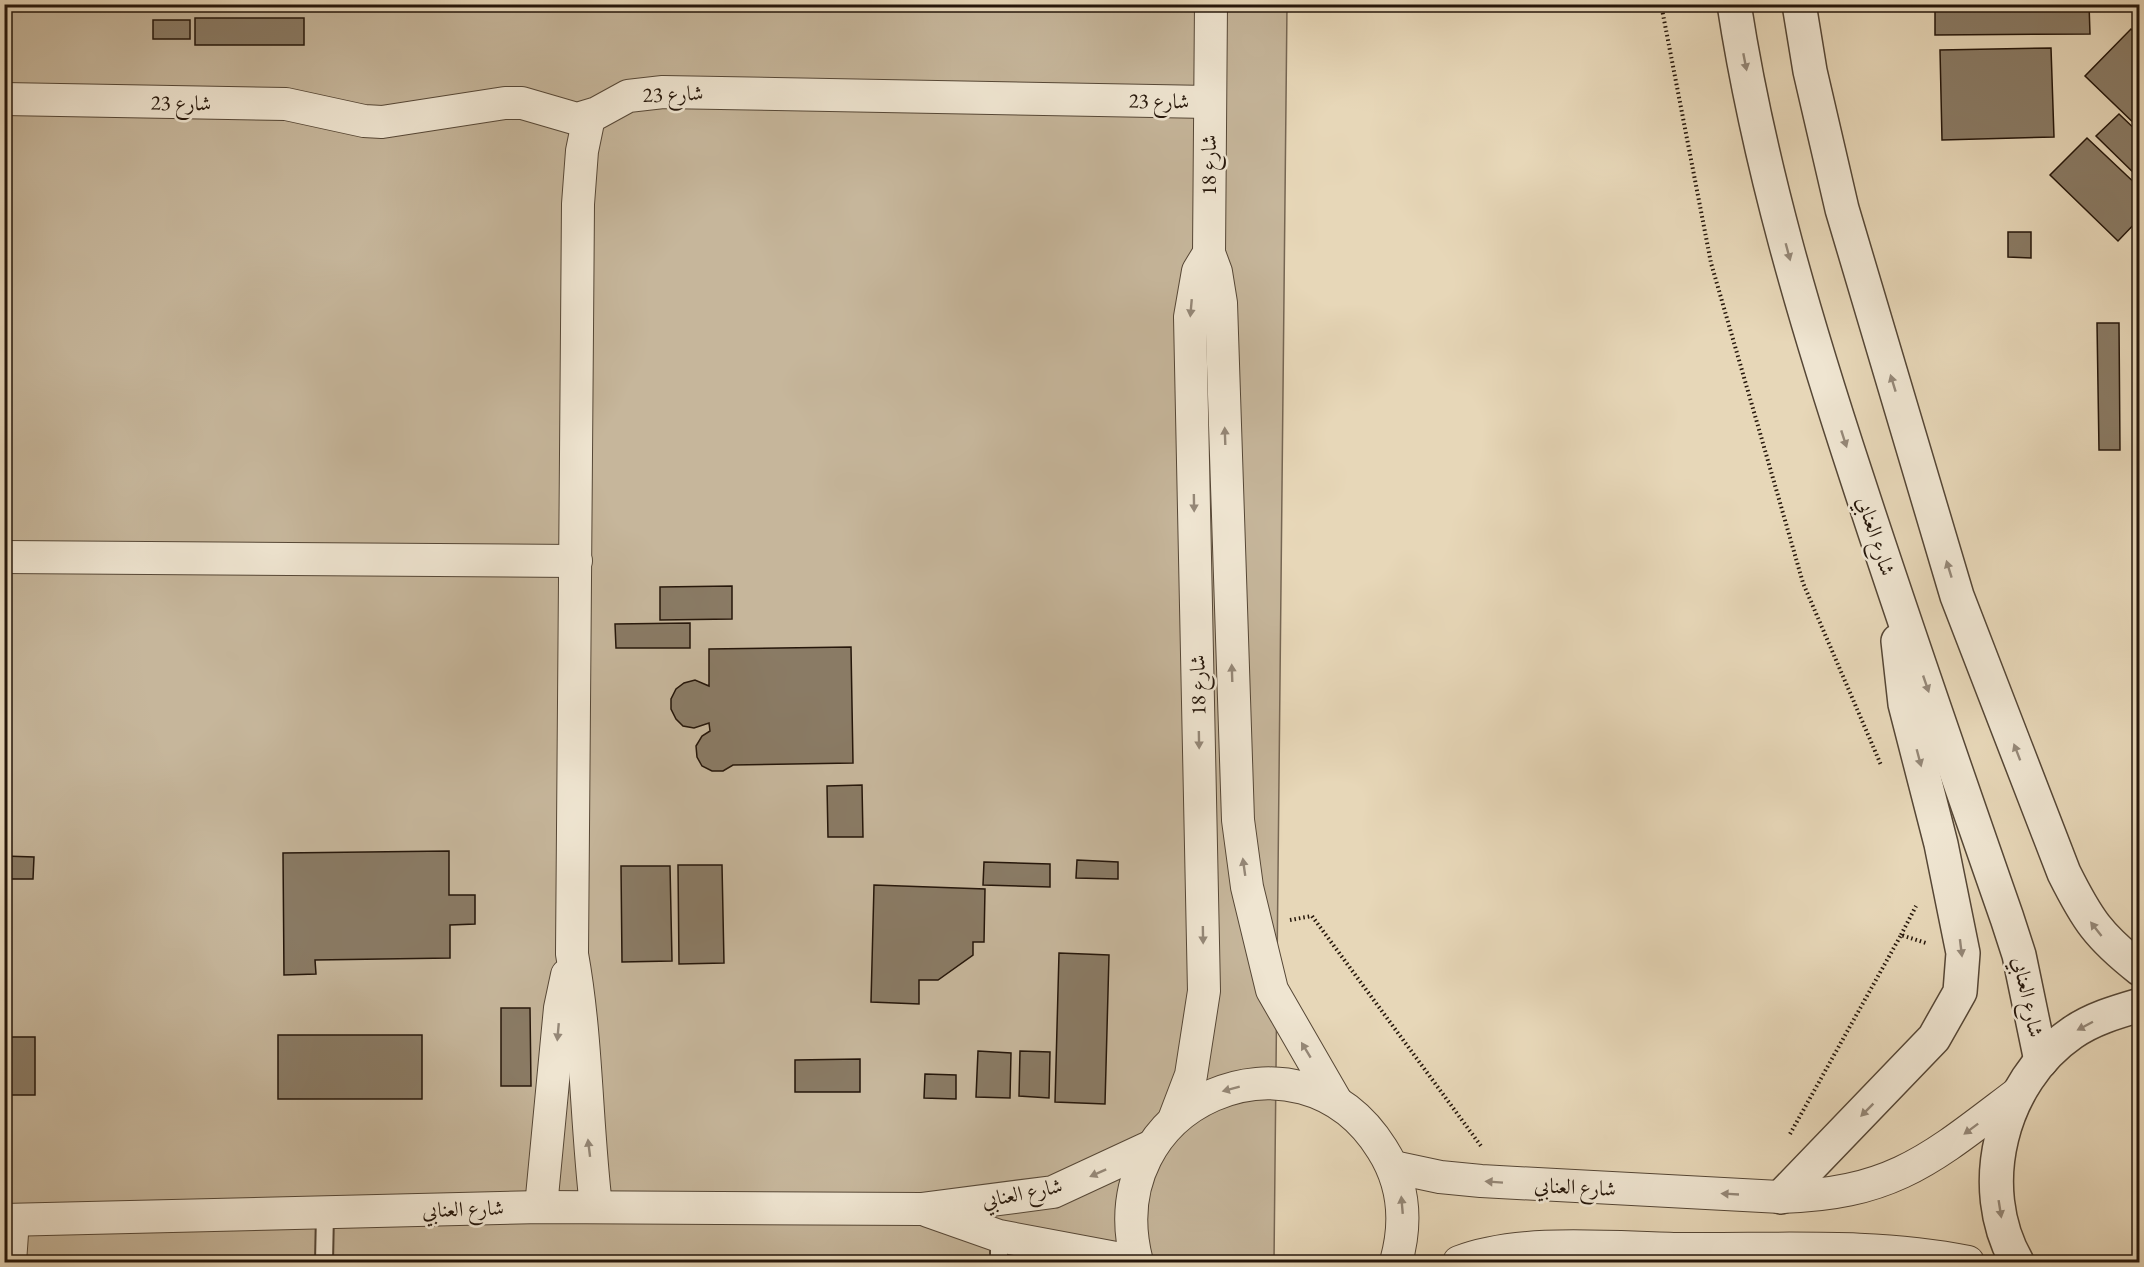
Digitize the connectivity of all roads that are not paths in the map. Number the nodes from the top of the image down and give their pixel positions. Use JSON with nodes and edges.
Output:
{"nodes":[{"id":1,"x":1211,"y":4,"type":"edge"},
{"id":2,"x":1734,"y":4,"type":"edge"},
{"id":3,"x":1799,"y":4,"type":"edge"},
{"id":4,"x":4,"y":99,"type":"edge"},
{"id":5,"x":1209,"y":102,"type":"junction"},
{"id":6,"x":589,"y":117,"type":"junction"},
{"id":7,"x":1209,"y":253,"type":"junction"},
{"id":8,"x":4,"y":557,"type":"edge"},
{"id":9,"x":576,"y":561,"type":"junction"},
{"id":10,"x":1896,"y":597,"type":"junction"},
{"id":11,"x":572,"y":954,"type":"junction"},
{"id":12,"x":2139,"y":969,"type":"edge"},
{"id":13,"x":2139,"y":1005,"type":"edge"},
{"id":14,"x":2041,"y":1061,"type":"junction"},
{"id":15,"x":2018,"y":1093,"type":"junction"},
{"id":16,"x":1336,"y":1101,"type":"junction"},
{"id":17,"x":1175,"y":1117,"type":"junction"},
{"id":18,"x":1150,"y":1147,"type":"junction"},
{"id":19,"x":1394,"y":1167,"type":"junction"},
{"id":20,"x":1781,"y":1197,"type":"junction"},
{"id":21,"x":596,"y":1206,"type":"junction"},
{"id":22,"x":541,"y":1207,"type":"junction"},
{"id":23,"x":921,"y":1209,"type":"junction"},
{"id":24,"x":325,"y":1213,"type":"junction"},
{"id":25,"x":9,"y":1220,"type":"edge"},
{"id":26,"x":999,"y":1249,"type":"edge"},
{"id":27,"x":1137,"y":1262,"type":"edge"},
{"id":28,"x":10,"y":1263,"type":"edge"},
{"id":29,"x":324,"y":1263,"type":"edge"},
{"id":30,"x":1396,"y":1263,"type":"edge"},
{"id":31,"x":1459,"y":1263,"type":"edge"},
{"id":32,"x":1968,"y":1263,"type":"edge"},
{"id":33,"x":2018,"y":1263,"type":"edge"}],
"edges":[{"from":1,"to":5,"type":"street","name":"شارع 18"},
{"from":2,"to":10,"type":"street","name":"شارع العنابي","one_way":true},
{"from":12,"to":3,"type":"street","one_way":true},
{"from":4,"to":6,"type":"street","name":"شارع 23"},
{"from":5,"to":6,"type":"street","name":"شارع 23"},
{"from":5,"to":7,"type":"street","name":"شارع 18"},
{"from":6,"to":9,"type":"street"},
{"from":16,"to":7,"type":"street","name":"شارع 18","one_way":true},
{"from":7,"to":17,"type":"street","name":"شارع 18","one_way":true},
{"from":8,"to":9,"type":"street"},
{"from":9,"to":11,"type":"street"},
{"from":10,"to":14,"type":"street","name":"شارع العنابي","one_way":true},
{"from":10,"to":20,"type":"street","one_way":true},
{"from":21,"to":11,"type":"street","one_way":true},
{"from":11,"to":22,"type":"street","one_way":true},
{"from":13,"to":14,"type":"street","one_way":true},
{"from":14,"to":15,"type":"street"},
{"from":15,"to":20,"type":"street","name":"شارع العنابي","one_way":true},
{"from":15,"to":33,"type":"street","one_way":true},
{"from":16,"to":17,"type":"street","one_way":true},
{"from":16,"to":19,"type":"street"},
{"from":17,"to":18,"type":"street"},
{"from":18,"to":23,"type":"street","name":"شارع العنابي","one_way":true},
{"from":18,"to":27,"type":"street"},
{"from":20,"to":19,"type":"street","name":"شارع العنابي","one_way":true},
{"from":30,"to":19,"type":"street","one_way":true},
{"from":21,"to":22,"type":"street","name":"شارع العنابي"},
{"from":21,"to":23,"type":"street","name":"شارع العنابي"},
{"from":22,"to":24,"type":"street","name":"شارع العنابي"},
{"from":23,"to":26,"type":"street","name":"شارع العنابي"},
{"from":24,"to":25,"type":"street","name":"شارع العنابي"},
{"from":24,"to":29,"type":"lane"},
{"from":25,"to":28,"type":"street"},
{"from":26,"to":27,"type":"street","name":"شارع العنابي"},
{"from":31,"to":32,"type":"street"}]}
